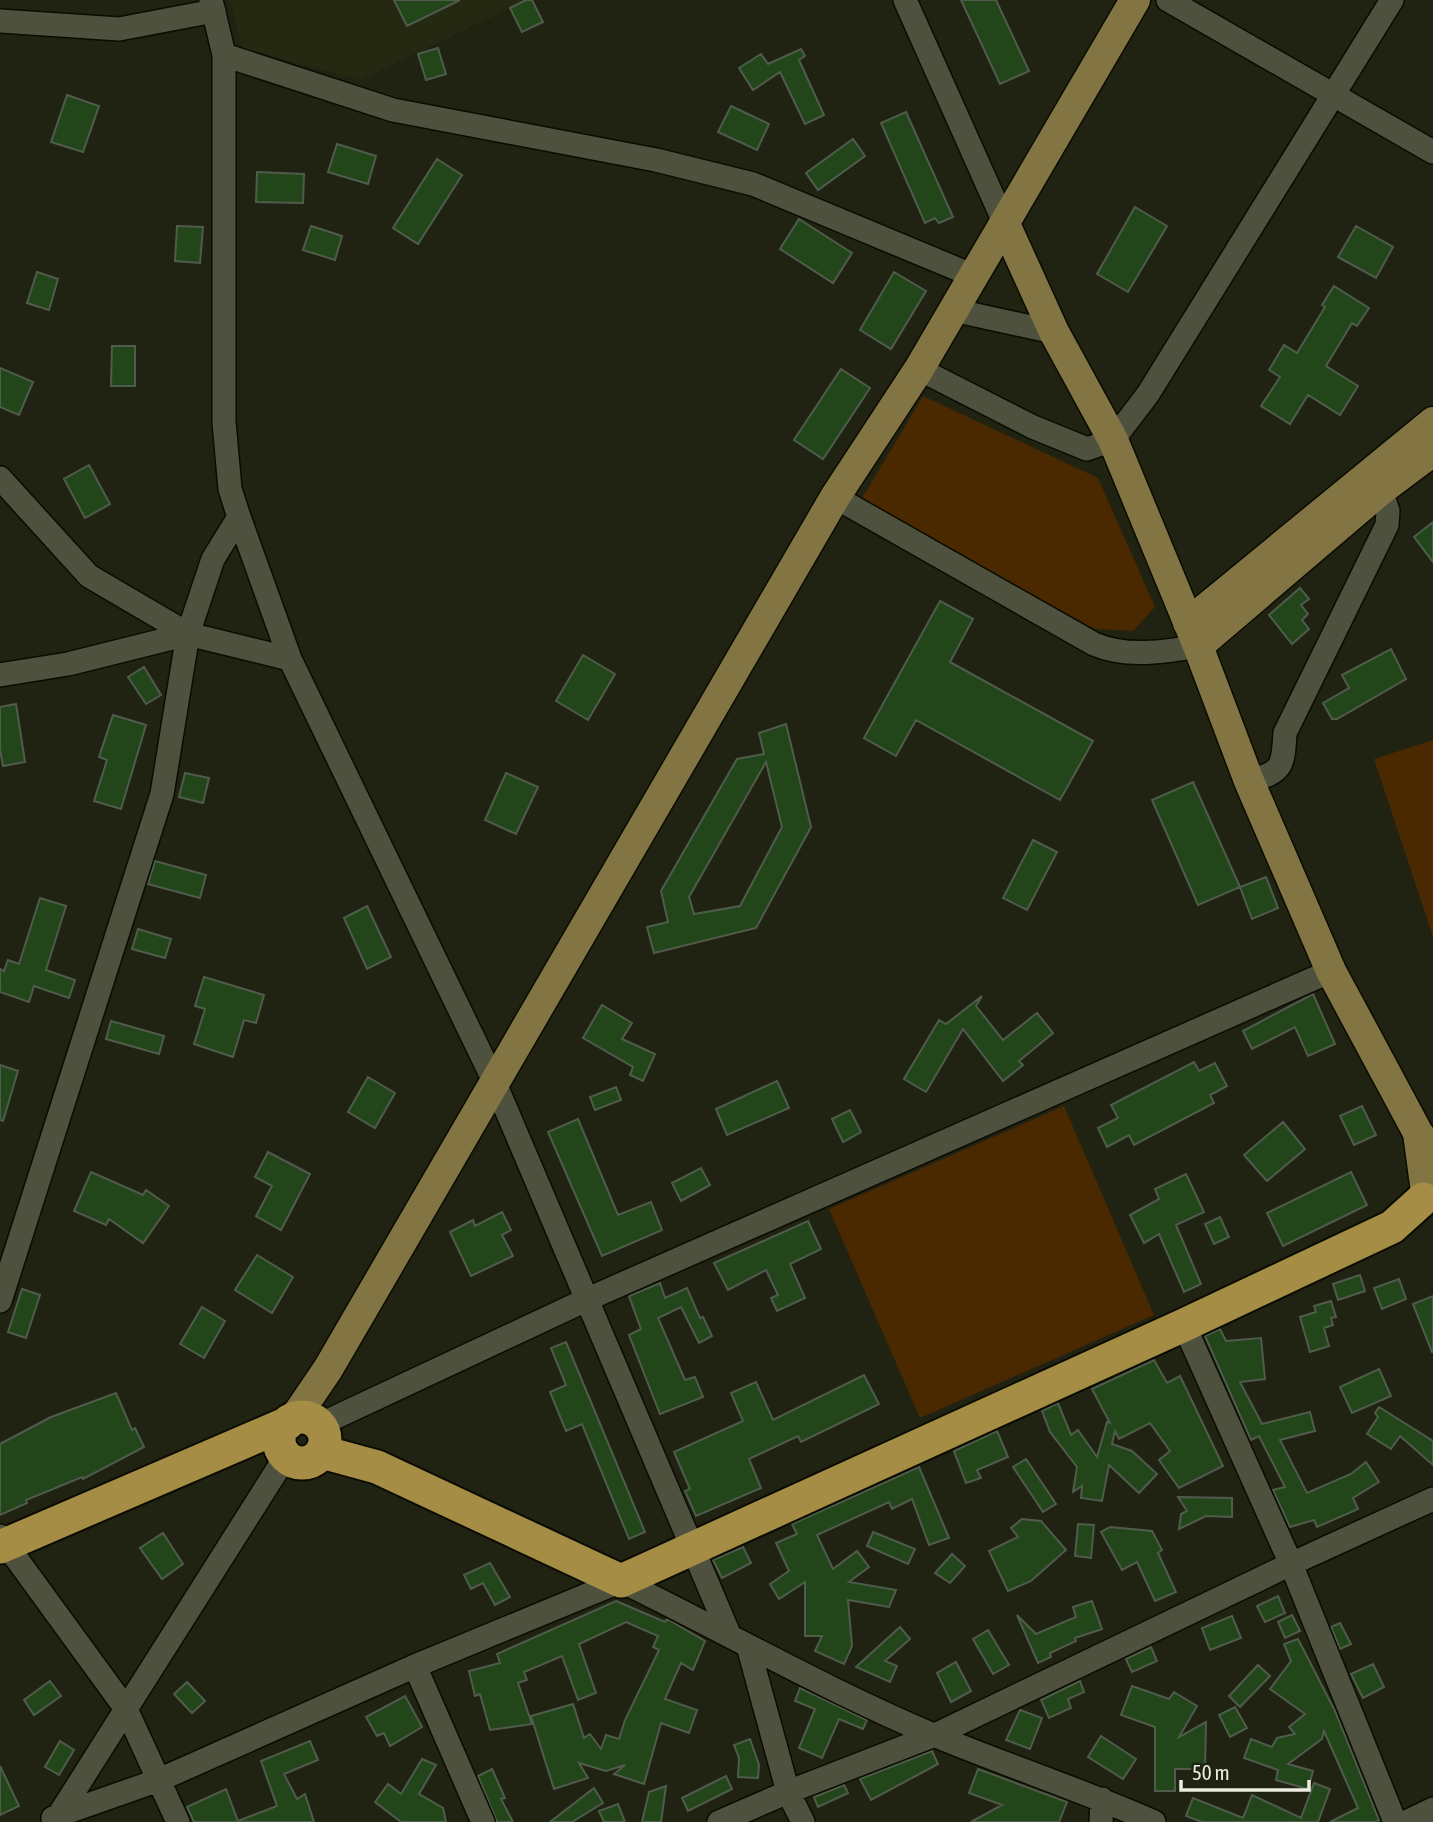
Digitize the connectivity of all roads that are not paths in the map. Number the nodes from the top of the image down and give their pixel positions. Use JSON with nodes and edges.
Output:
{"nodes":[{"id":1,"x":905,"y":0,"type":"edge"},
{"id":2,"x":1135,"y":0,"type":"edge"},
{"id":3,"x":1168,"y":0,"type":"edge"},
{"id":4,"x":1392,"y":0,"type":"edge"},
{"id":5,"x":212,"y":5,"type":"edge"},
{"id":6,"x":0,"y":22,"type":"edge"},
{"id":7,"x":224,"y":55,"type":"junction"},
{"id":8,"x":1335,"y":95,"type":"junction"},
{"id":9,"x":1433,"y":152,"type":"edge"},
{"id":10,"x":1005,"y":224,"type":"junction"},
{"id":11,"x":974,"y":276,"type":"junction"},
{"id":12,"x":953,"y":310,"type":"junction"},
{"id":13,"x":1054,"y":332,"type":"junction"},
{"id":14,"x":919,"y":369,"type":"junction"},
{"id":15,"x":1433,"y":422,"type":"edge"},
{"id":16,"x":1113,"y":440,"type":"junction"},
{"id":17,"x":1433,"y":451,"type":"edge"},
{"id":18,"x":0,"y":478,"type":"edge"},
{"id":19,"x":1378,"y":480,"type":"junction"},
{"id":20,"x":835,"y":497,"type":"junction"},
{"id":21,"x":239,"y":517,"type":"junction"},
{"id":22,"x":188,"y":634,"type":"junction"},
{"id":23,"x":1193,"y":635,"type":"junction"},
{"id":24,"x":290,"y":659,"type":"junction"},
{"id":25,"x":0,"y":675,"type":"edge"},
{"id":26,"x":1249,"y":781,"type":"junction"},
{"id":27,"x":1331,"y":971,"type":"junction"},
{"id":28,"x":494,"y":1081,"type":"junction"},
{"id":29,"x":1426,"y":1143,"type":"edge"},
{"id":30,"x":1429,"y":1205,"type":"edge"},
{"id":31,"x":588,"y":1299,"type":"junction"},
{"id":32,"x":0,"y":1301,"type":"edge"},
{"id":33,"x":1184,"y":1325,"type":"junction"},
{"id":34,"x":303,"y":1434,"type":"junction"},
{"id":35,"x":1433,"y":1499,"type":"edge"},
{"id":36,"x":2,"y":1543,"type":"edge"},
{"id":37,"x":691,"y":1546,"type":"junction"},
{"id":38,"x":1291,"y":1564,"type":"junction"},
{"id":39,"x":621,"y":1581,"type":"junction"},
{"id":40,"x":738,"y":1640,"type":"junction"},
{"id":41,"x":415,"y":1666,"type":"junction"},
{"id":42,"x":126,"y":1709,"type":"junction"},
{"id":43,"x":934,"y":1735,"type":"junction"},
{"id":44,"x":159,"y":1780,"type":"junction"},
{"id":45,"x":788,"y":1791,"type":"junction"},
{"id":46,"x":1102,"y":1799,"type":"junction"},
{"id":47,"x":1433,"y":1809,"type":"edge"},
{"id":48,"x":52,"y":1820,"type":"edge"},
{"id":49,"x":178,"y":1822,"type":"edge"},
{"id":50,"x":483,"y":1822,"type":"edge"},
{"id":51,"x":719,"y":1822,"type":"edge"},
{"id":52,"x":803,"y":1822,"type":"edge"},
{"id":53,"x":1101,"y":1822,"type":"edge"},
{"id":54,"x":1154,"y":1822,"type":"edge"},
{"id":55,"x":1395,"y":1822,"type":"edge"},
{"id":56,"x":1406,"y":1822,"type":"edge"}],
"edges":[{"from":1,"to":10,"type":"street"},
{"from":2,"to":10,"type":"main road"},
{"from":3,"to":8,"type":"street"},
{"from":4,"to":8,"type":"street"},
{"from":5,"to":6,"type":"street"},
{"from":5,"to":7,"type":"street"},
{"from":7,"to":11,"type":"street"},
{"from":7,"to":21,"type":"street"},
{"from":8,"to":9,"type":"street"},
{"from":8,"to":16,"type":"street"},
{"from":10,"to":11,"type":"main road"},
{"from":10,"to":13,"type":"main road"},
{"from":11,"to":12,"type":"main road"},
{"from":12,"to":13,"type":"street"},
{"from":12,"to":14,"type":"main road"},
{"from":13,"to":16,"type":"main road"},
{"from":14,"to":16,"type":"street"},
{"from":14,"to":20,"type":"main road"},
{"from":15,"to":19,"type":"main road"},
{"from":16,"to":23,"type":"main road"},
{"from":17,"to":19,"type":"main road"},
{"from":18,"to":22,"type":"street"},
{"from":19,"to":23,"type":"main road"},
{"from":19,"to":26,"type":"street"},
{"from":20,"to":23,"type":"street"},
{"from":20,"to":28,"type":"main road"},
{"from":21,"to":22,"type":"street"},
{"from":21,"to":24,"type":"street"},
{"from":22,"to":24,"type":"street"},
{"from":22,"to":25,"type":"street"},
{"from":22,"to":32,"type":"street"},
{"from":23,"to":26,"type":"main road"},
{"from":24,"to":28,"type":"street"},
{"from":26,"to":27,"type":"main road"},
{"from":27,"to":29,"type":"main road"},
{"from":27,"to":31,"type":"street"},
{"from":28,"to":31,"type":"street"},
{"from":28,"to":34,"type":"main road"},
{"from":29,"to":30,"type":"main road"},
{"from":30,"to":33,"type":"highway"},
{"from":31,"to":34,"type":"street"},
{"from":31,"to":37,"type":"street"},
{"from":33,"to":37,"type":"highway"},
{"from":33,"to":38,"type":"street"},
{"from":34,"to":36,"type":"highway"},
{"from":34,"to":39,"type":"highway"},
{"from":34,"to":42,"type":"street"},
{"from":35,"to":38,"type":"street"},
{"from":36,"to":42,"type":"street"},
{"from":37,"to":39,"type":"highway"},
{"from":37,"to":40,"type":"street"},
{"from":38,"to":43,"type":"street"},
{"from":38,"to":55,"type":"street"},
{"from":39,"to":40,"type":"street"},
{"from":39,"to":41,"type":"street"},
{"from":40,"to":43,"type":"street"},
{"from":40,"to":45,"type":"street"},
{"from":41,"to":44,"type":"street"},
{"from":41,"to":50,"type":"street"},
{"from":42,"to":44,"type":"street"},
{"from":42,"to":48,"type":"street"},
{"from":43,"to":45,"type":"street"},
{"from":43,"to":46,"type":"street"},
{"from":44,"to":48,"type":"street"},
{"from":44,"to":49,"type":"street"},
{"from":45,"to":51,"type":"street"},
{"from":45,"to":52,"type":"street"},
{"from":46,"to":53,"type":"street"},
{"from":46,"to":54,"type":"street"},
{"from":47,"to":56,"type":"street"}]}
